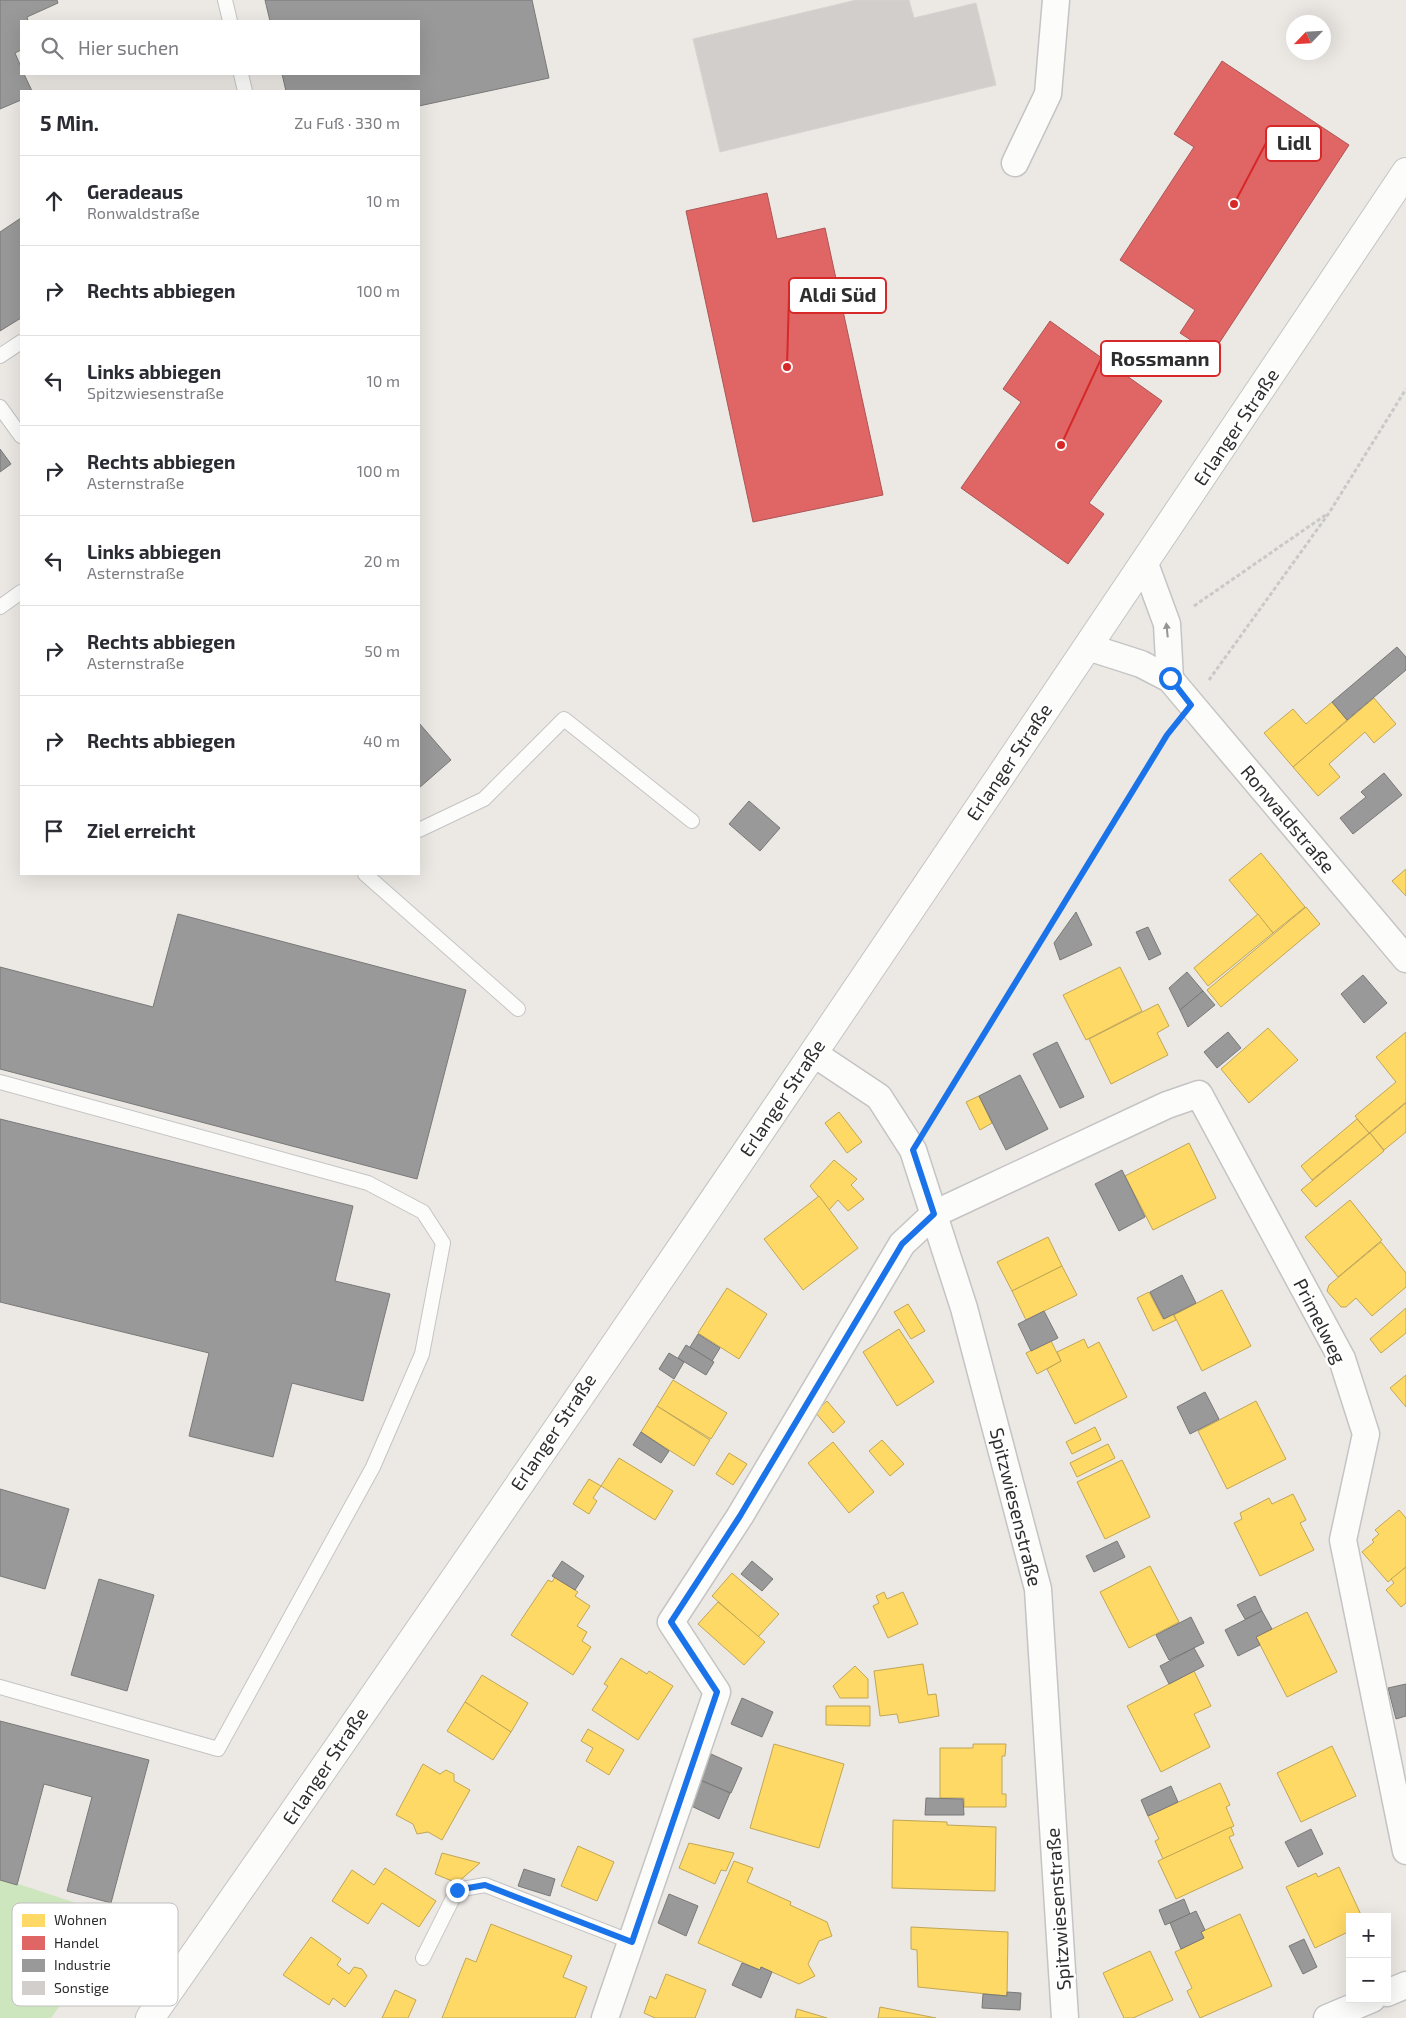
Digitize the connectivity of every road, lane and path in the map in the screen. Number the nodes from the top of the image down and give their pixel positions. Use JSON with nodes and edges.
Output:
{"nodes":[{"id":1,"x":225,"y":0,"type":"edge"},
{"id":2,"x":1056,"y":0,"type":"edge"},
{"id":3,"x":230,"y":20,"type":"edge"},
{"id":4,"x":241,"y":75,"type":"edge"},
{"id":5,"x":245,"y":90,"type":"edge"},
{"id":6,"x":1015,"y":163,"type":"dead end"},
{"id":7,"x":1406,"y":172,"type":"edge"},
{"id":8,"x":20,"y":343,"type":"edge"},
{"id":9,"x":0,"y":356,"type":"edge"},
{"id":10,"x":1406,"y":389,"type":"edge"},
{"id":11,"x":0,"y":407,"type":"edge"},
{"id":12,"x":20,"y":435,"type":"edge"},
{"id":13,"x":1145,"y":564,"type":"junction"},
{"id":14,"x":20,"y":593,"type":"edge"},
{"id":15,"x":0,"y":607,"type":"edge"},
{"id":16,"x":1088,"y":648,"type":"junction"},
{"id":17,"x":1170,"y":678,"type":"junction"},
{"id":18,"x":1191,"y":705,"type":"junction"},
{"id":19,"x":692,"y":821,"type":"dead end"},
{"id":20,"x":420,"y":830,"type":"edge"},
{"id":21,"x":366,"y":875,"type":"edge"},
{"id":22,"x":1406,"y":959,"type":"edge"},
{"id":23,"x":518,"y":1009,"type":"dead end"},
{"id":24,"x":813,"y":1053,"type":"junction"},
{"id":25,"x":0,"y":1082,"type":"edge"},
{"id":26,"x":913,"y":1150,"type":"junction"},
{"id":27,"x":934,"y":1214,"type":"junction"},
{"id":28,"x":0,"y":1688,"type":"edge"},
{"id":29,"x":1406,"y":1851,"type":"edge"},
{"id":30,"x":632,"y":1942,"type":"junction"},
{"id":31,"x":423,"y":1958,"type":"dead end"},
{"id":32,"x":178,"y":1978,"type":"edge"},
{"id":33,"x":1406,"y":1985,"type":"edge"},
{"id":34,"x":1391,"y":1991,"type":"edge"},
{"id":35,"x":1363,"y":2003,"type":"edge"},
{"id":36,"x":158,"y":2006,"type":"edge"},
{"id":37,"x":150,"y":2018,"type":"edge"},
{"id":38,"x":605,"y":2018,"type":"edge"},
{"id":39,"x":1065,"y":2018,"type":"edge"},
{"id":40,"x":1327,"y":2018,"type":"edge"}],
"edges":[{"from":1,"to":3,"type":"lane"},
{"from":2,"to":6,"type":"street"},
{"from":4,"to":5,"type":"lane"},
{"from":7,"to":13,"type":"main road","name":"Erlanger Straße"},
{"from":8,"to":9,"type":"lane"},
{"from":10,"to":18,"type":"path"},
{"from":11,"to":12,"type":"lane"},
{"from":13,"to":16,"type":"main road","name":"Erlanger Straße"},
{"from":17,"to":13,"type":"street","one_way":true},
{"from":14,"to":15,"type":"lane"},
{"from":16,"to":17,"type":"street","name":"Ronwaldstraße"},
{"from":16,"to":24,"type":"main road","name":"Erlanger Straße"},
{"from":17,"to":18,"type":"street","name":"Ronwaldstraße"},
{"from":18,"to":22,"type":"street","name":"Ronwaldstraße"},
{"from":18,"to":26,"type":"path"},
{"from":19,"to":20,"type":"lane"},
{"from":21,"to":23,"type":"lane"},
{"from":24,"to":26,"type":"street","name":"Spitzwiesenstraße"},
{"from":24,"to":32,"type":"main road","name":"Erlanger Straße"},
{"from":25,"to":28,"type":"lane"},
{"from":26,"to":27,"type":"street","name":"Spitzwiesenstraße"},
{"from":27,"to":29,"type":"street","name":"Primelweg"},
{"from":27,"to":30,"type":"street"},
{"from":27,"to":39,"type":"street","name":"Spitzwiesenstraße"},
{"from":30,"to":31,"type":"lane"},
{"from":30,"to":38,"type":"street"},
{"from":33,"to":34,"type":"street"},
{"from":35,"to":40,"type":"street"},
{"from":36,"to":37,"type":"main road","name":"Erlanger Straße"}]}
